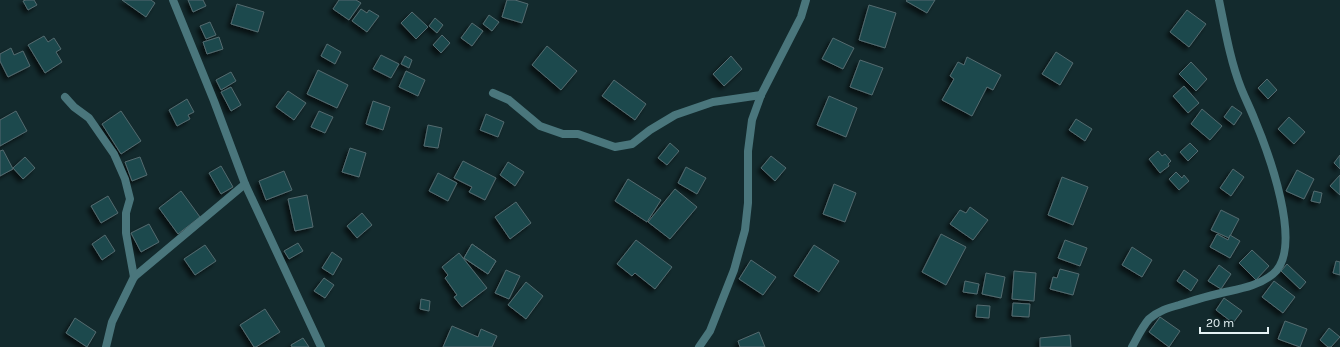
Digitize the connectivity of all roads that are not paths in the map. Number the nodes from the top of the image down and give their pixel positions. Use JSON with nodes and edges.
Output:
{"nodes":[{"id":1,"x":174,"y":0,"type":"edge"},
{"id":2,"x":806,"y":0,"type":"edge"},
{"id":3,"x":1219,"y":0,"type":"edge"},
{"id":4,"x":493,"y":93,"type":"dead end"},
{"id":5,"x":760,"y":95,"type":"junction"},
{"id":6,"x":65,"y":97,"type":"dead end"},
{"id":7,"x":245,"y":184,"type":"junction"},
{"id":8,"x":134,"y":277,"type":"junction"},
{"id":9,"x":106,"y":347,"type":"edge"},
{"id":10,"x":321,"y":347,"type":"edge"},
{"id":11,"x":698,"y":347,"type":"edge"},
{"id":12,"x":1132,"y":347,"type":"edge"}],
"edges":[{"from":1,"to":7,"type":"street"},
{"from":2,"to":5,"type":"street"},
{"from":3,"to":12,"type":"street"},
{"from":4,"to":5,"type":"street"},
{"from":5,"to":11,"type":"street"},
{"from":6,"to":8,"type":"street"},
{"from":7,"to":8,"type":"street"},
{"from":7,"to":10,"type":"street"},
{"from":8,"to":9,"type":"street"}]}
